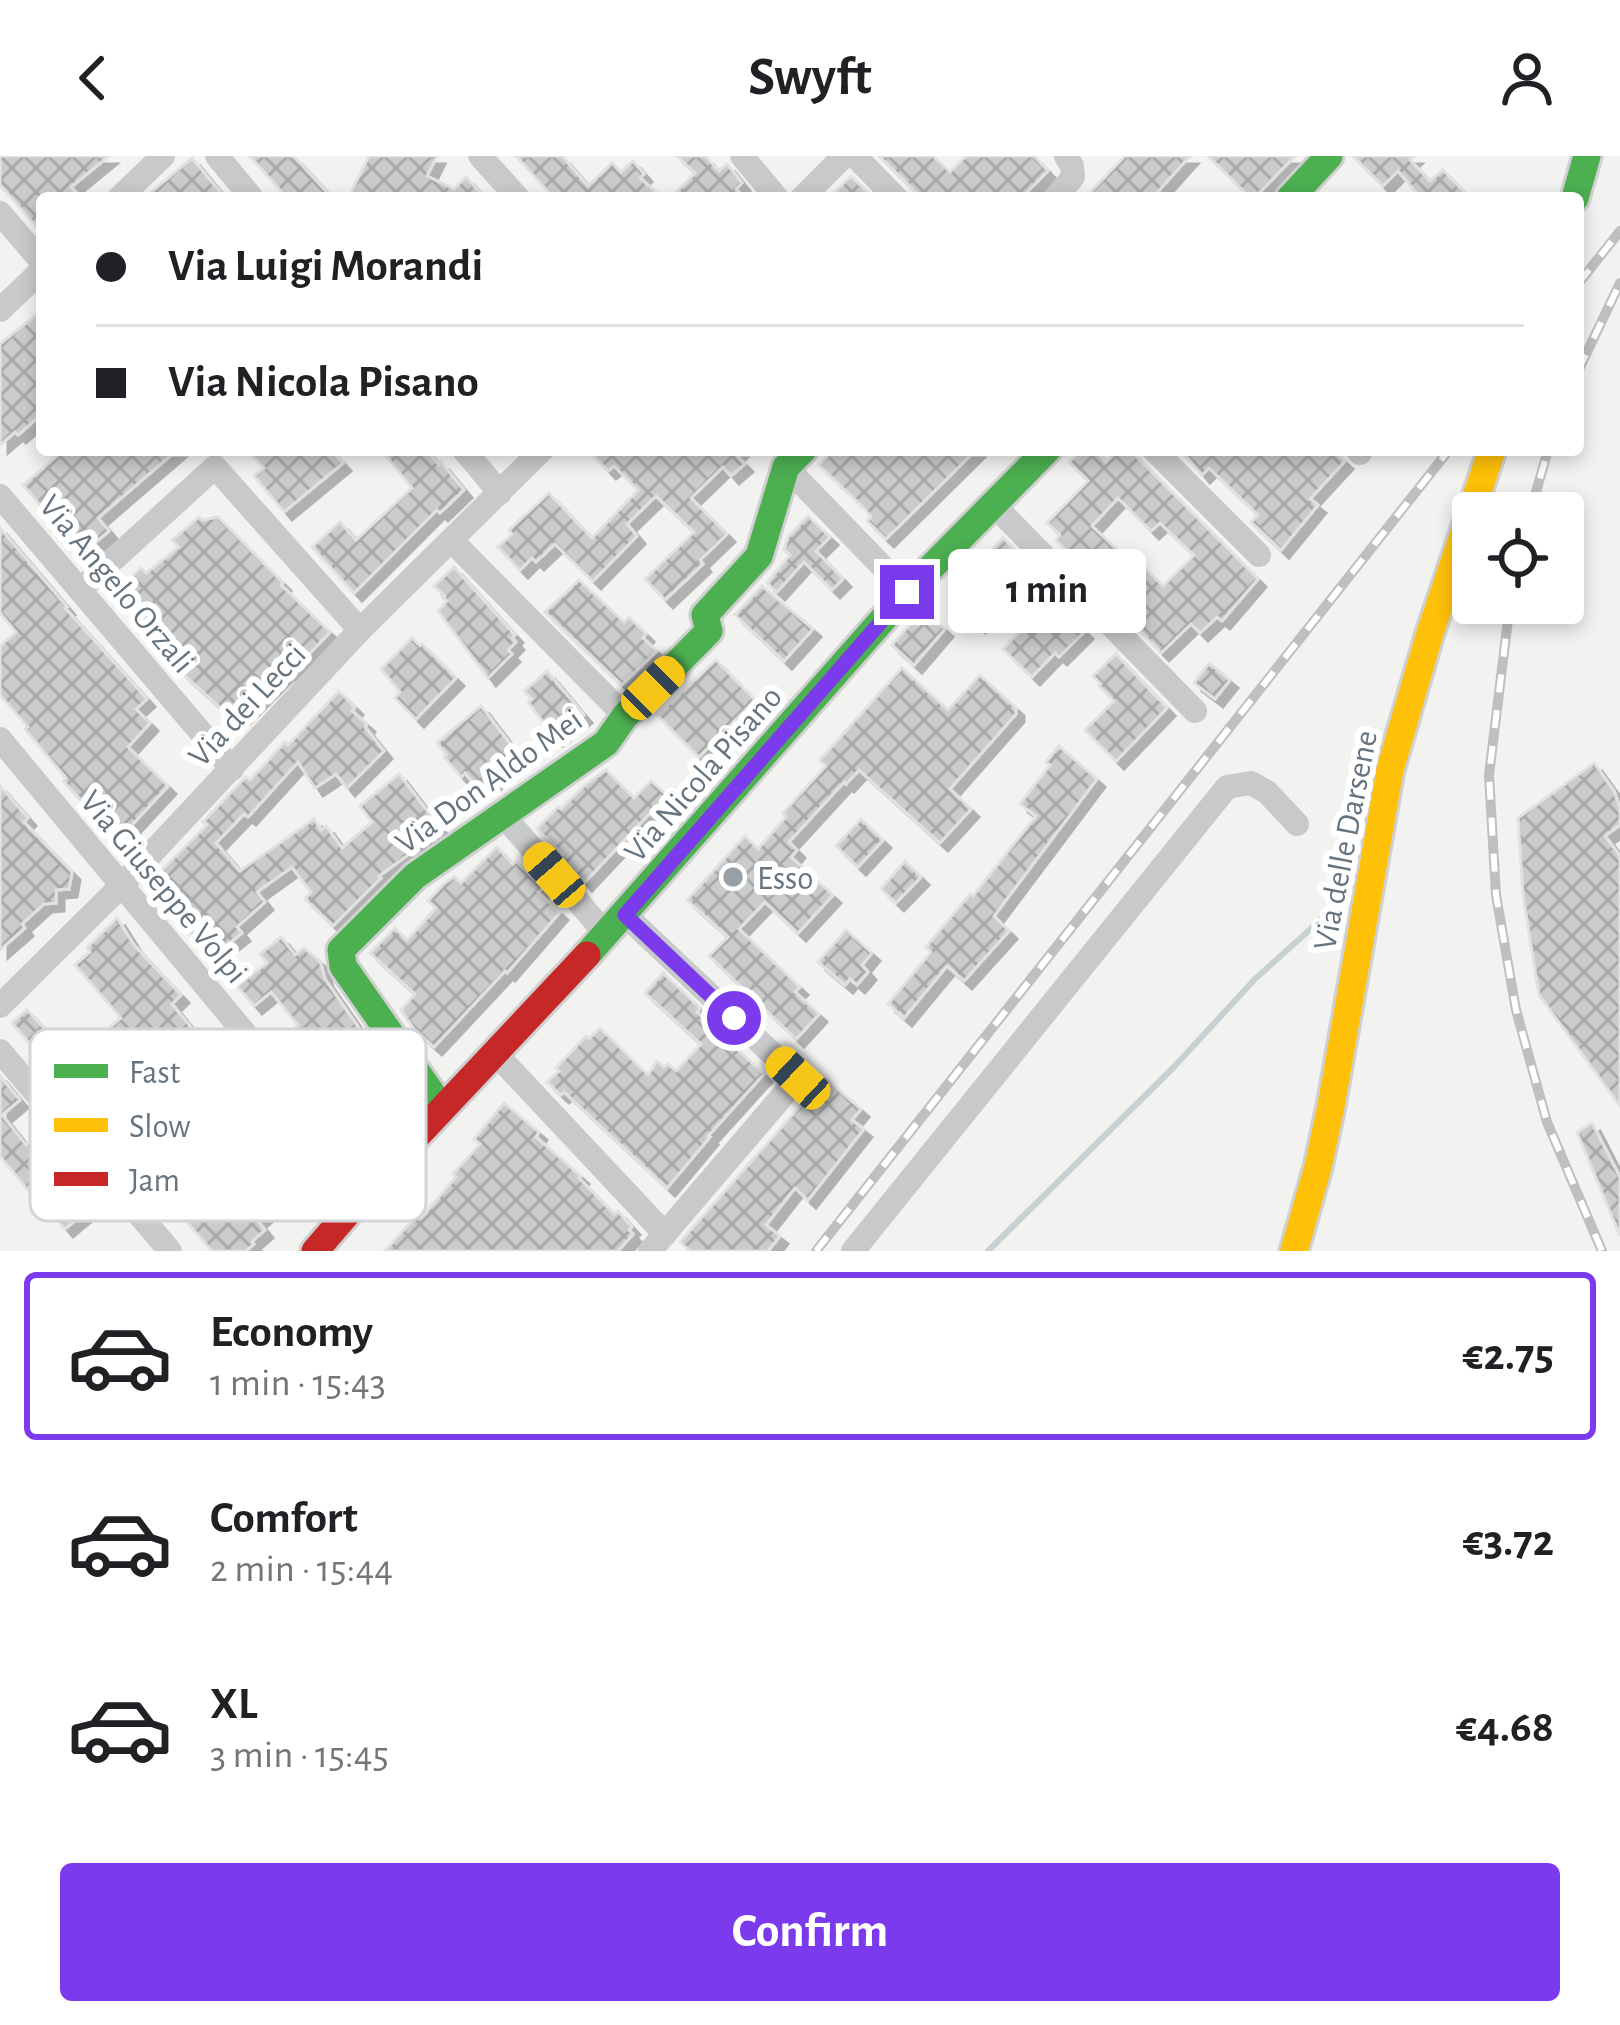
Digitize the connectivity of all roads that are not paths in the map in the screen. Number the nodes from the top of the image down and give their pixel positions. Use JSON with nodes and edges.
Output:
{"nodes":[{"id":1,"x":163,"y":156,"type":"edge"},
{"id":2,"x":217,"y":156,"type":"edge"},
{"id":3,"x":480,"y":156,"type":"edge"},
{"id":4,"x":742,"y":156,"type":"edge"},
{"id":5,"x":844,"y":156,"type":"edge"},
{"id":6,"x":855,"y":156,"type":"edge"},
{"id":7,"x":1066,"y":156,"type":"edge"},
{"id":8,"x":1329,"y":156,"type":"edge"},
{"id":9,"x":1587,"y":156,"type":"edge"},
{"id":10,"x":125,"y":192,"type":"edge"},
{"id":11,"x":248,"y":192,"type":"edge"},
{"id":12,"x":513,"y":192,"type":"edge"},
{"id":13,"x":772,"y":192,"type":"edge"},
{"id":14,"x":808,"y":192,"type":"edge"},
{"id":15,"x":890,"y":192,"type":"edge"},
{"id":16,"x":1061,"y":192,"type":"edge"},
{"id":17,"x":1295,"y":192,"type":"edge"},
{"id":18,"x":1577,"y":192,"type":"edge"},
{"id":19,"x":0,"y":213,"type":"edge"},
{"id":20,"x":36,"y":258,"type":"edge"},
{"id":21,"x":36,"y":272,"type":"edge"},
{"id":22,"x":0,"y":310,"type":"edge"},
{"id":23,"x":469,"y":456,"type":"edge"},
{"id":24,"x":536,"y":456,"type":"edge"},
{"id":25,"x":1041,"y":456,"type":"edge"},
{"id":26,"x":1160,"y":456,"type":"edge"},
{"id":27,"x":1490,"y":456,"type":"edge"},
{"id":28,"x":794,"y":458,"type":"edge"},
{"id":29,"x":500,"y":493,"type":"junction"},
{"id":30,"x":0,"y":496,"type":"edge"},
{"id":31,"x":993,"y":504,"type":"junction"},
{"id":32,"x":452,"y":541,"type":"junction"},
{"id":33,"x":1258,"y":555,"type":"dead end"},
{"id":34,"x":80,"y":590,"type":"junction"},
{"id":35,"x":907,"y":592,"type":"junction"},
{"id":36,"x":360,"y":630,"type":"junction"},
{"id":37,"x":1195,"y":711,"type":"dead end"},
{"id":38,"x":625,"y":716,"type":"junction"},
{"id":39,"x":0,"y":739,"type":"edge"},
{"id":40,"x":232,"y":769,"type":"junction"},
{"id":41,"x":503,"y":815,"type":"junction"},
{"id":42,"x":1297,"y":824,"type":"dead end"},
{"id":43,"x":122,"y":885,"type":"junction"},
{"id":44,"x":615,"y":925,"type":"junction"},
{"id":45,"x":0,"y":1006,"type":"edge"},
{"id":46,"x":242,"y":1029,"type":"edge"},
{"id":47,"x":387,"y":1029,"type":"edge"},
{"id":48,"x":0,"y":1051,"type":"edge"},
{"id":49,"x":495,"y":1053,"type":"junction"},
{"id":50,"x":426,"y":1085,"type":"edge"},
{"id":51,"x":30,"y":1086,"type":"edge"},
{"id":52,"x":442,"y":1108,"type":"junction"},
{"id":53,"x":426,"y":1126,"type":"edge"},
{"id":54,"x":144,"y":1221,"type":"edge"},
{"id":55,"x":341,"y":1221,"type":"edge"},
{"id":56,"x":657,"y":1242,"type":"edge"},
{"id":57,"x":170,"y":1251,"type":"edge"},
{"id":58,"x":315,"y":1251,"type":"edge"},
{"id":59,"x":853,"y":1251,"type":"edge"},
{"id":60,"x":1294,"y":1251,"type":"edge"}],
"edges":[{"from":1,"to":10,"type":"street"},
{"from":2,"to":11,"type":"street"},
{"from":3,"to":12,"type":"street"},
{"from":4,"to":13,"type":"street"},
{"from":5,"to":14,"type":"street"},
{"from":6,"to":15,"type":"street"},
{"from":7,"to":16,"type":"street"},
{"from":8,"to":17,"type":"street"},
{"from":9,"to":18,"type":"street"},
{"from":19,"to":20,"type":"street"},
{"from":21,"to":22,"type":"street"},
{"from":23,"to":29,"type":"street"},
{"from":24,"to":29,"type":"street","name":"Via dei Lecci"},
{"from":25,"to":31,"type":"street","name":"Via Nicola Pisano"},
{"from":26,"to":33,"type":"street"},
{"from":27,"to":60,"type":"street","name":"Via delle Darsene"},
{"from":28,"to":35,"type":"street"},
{"from":28,"to":38,"type":"street","name":"Via Don Aldo Mei"},
{"from":29,"to":32,"type":"street","name":"Via dei Lecci"},
{"from":30,"to":34,"type":"street","name":"Via Angelo Orzali"},
{"from":31,"to":35,"type":"street","name":"Via Nicola Pisano"},
{"from":31,"to":37,"type":"street"},
{"from":32,"to":36,"type":"street","name":"Via dei Lecci"},
{"from":32,"to":38,"type":"street"},
{"from":34,"to":36,"type":"street"},
{"from":34,"to":40,"type":"street","name":"Via Angelo Orzali"},
{"from":35,"to":44,"type":"street","name":"Via Nicola Pisano"},
{"from":36,"to":40,"type":"street","name":"Via dei Lecci"},
{"from":38,"to":41,"type":"street","name":"Via Don Aldo Mei"},
{"from":39,"to":43,"type":"street","name":"Via Giuseppe Volpi"},
{"from":40,"to":43,"type":"street","name":"Via dei Lecci"},
{"from":41,"to":44,"type":"street"},
{"from":41,"to":47,"type":"street","name":"Via Don Aldo Mei"},
{"from":42,"to":59,"type":"street"},
{"from":43,"to":45,"type":"street","name":"Via dei Lecci"},
{"from":43,"to":46,"type":"street","name":"Via Giuseppe Volpi"},
{"from":44,"to":49,"type":"street","name":"Via Nicola Pisano"},
{"from":44,"to":56,"type":"street"},
{"from":48,"to":51,"type":"street"},
{"from":49,"to":52,"type":"street","name":"Via Nicola Pisano"},
{"from":49,"to":56,"type":"street"},
{"from":50,"to":52,"type":"street","name":"Via Don Aldo Mei"},
{"from":52,"to":53,"type":"street","name":"Via Nicola Pisano"},
{"from":54,"to":57,"type":"street"},
{"from":55,"to":58,"type":"street","name":"Via Nicola Pisano"}]}
